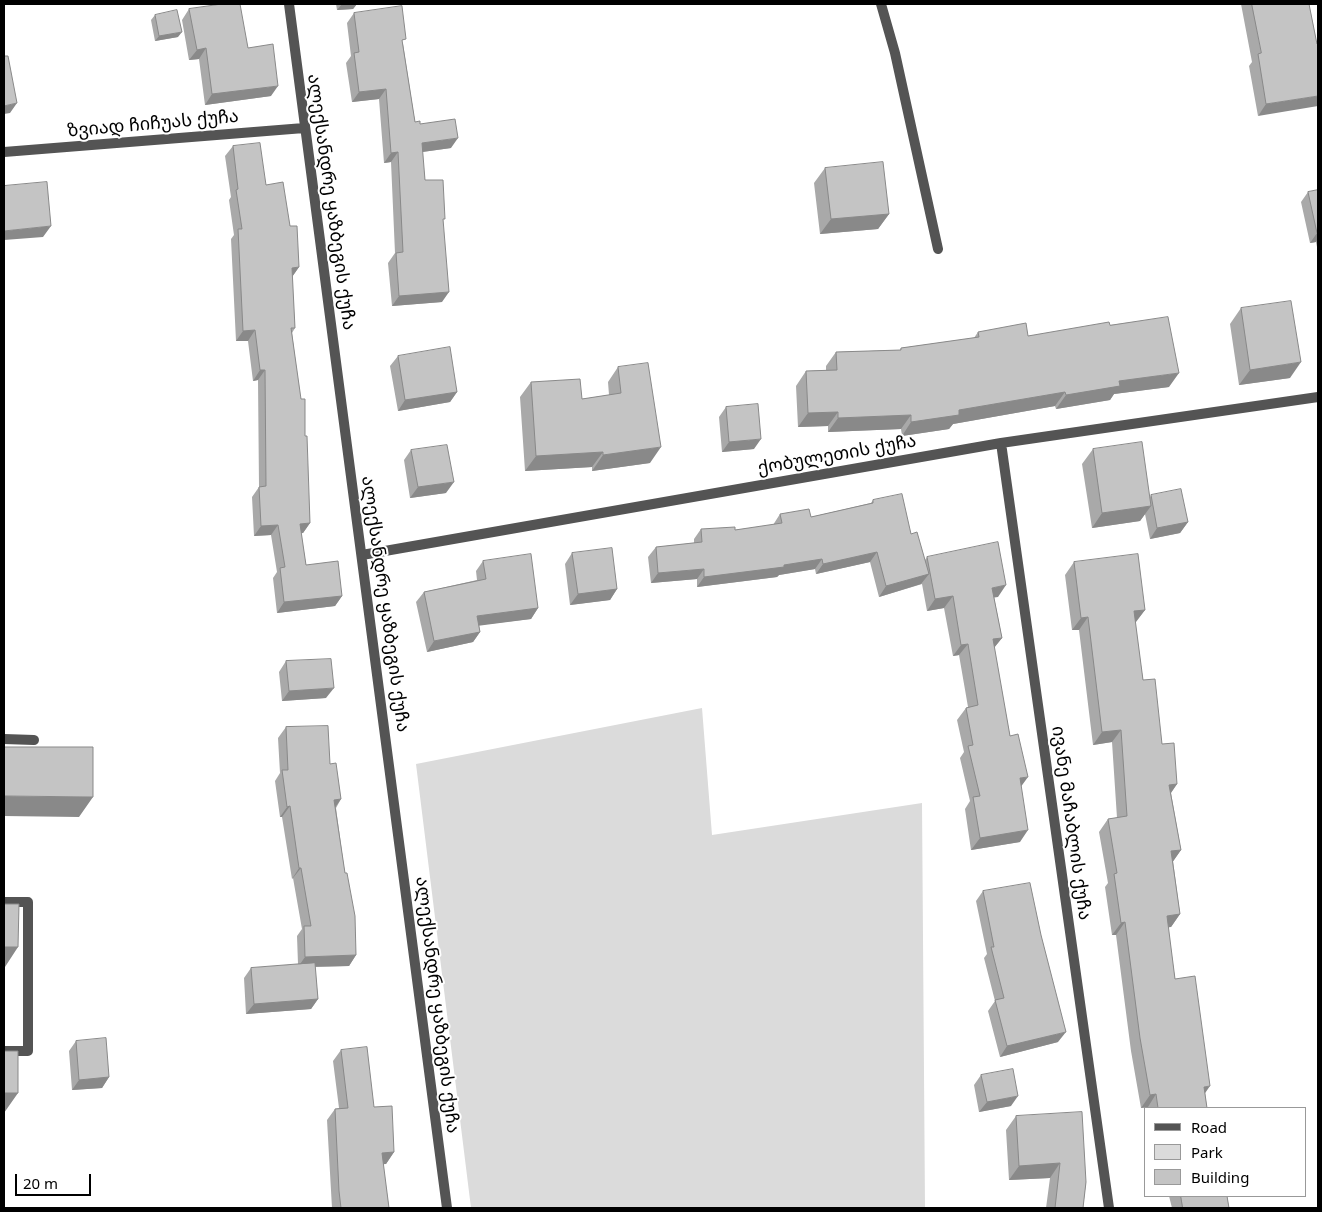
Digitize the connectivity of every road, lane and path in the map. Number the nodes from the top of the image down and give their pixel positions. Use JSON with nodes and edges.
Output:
{"nodes":[{"id":1,"x":289,"y":4,"type":"edge"},
{"id":2,"x":881,"y":4,"type":"edge"},
{"id":3,"x":304,"y":128,"type":"junction"},
{"id":4,"x":4,"y":152,"type":"edge"},
{"id":5,"x":938,"y":249,"type":"dead end"},
{"id":6,"x":1318,"y":396,"type":"edge"},
{"id":7,"x":1001,"y":443,"type":"junction"},
{"id":8,"x":362,"y":555,"type":"junction"},
{"id":9,"x":4,"y":739,"type":"edge"},
{"id":10,"x":34,"y":740,"type":"dead end"},
{"id":11,"x":4,"y":902,"type":"edge"},
{"id":12,"x":4,"y":1051,"type":"edge"},
{"id":13,"x":447,"y":1208,"type":"edge"},
{"id":14,"x":1109,"y":1208,"type":"edge"}],
"edges":[{"from":1,"to":3,"type":"street","name":"ალექსანდრე ყაზბეგის ქუჩა"},
{"from":2,"to":5,"type":"street"},
{"from":3,"to":4,"type":"street","name":"ზვიად ჩიჩუას ქუჩა"},
{"from":3,"to":8,"type":"street","name":"ალექსანდრე ყაზბეგის ქუჩა"},
{"from":6,"to":7,"type":"street","name":"ქობულეთის ქუჩა"},
{"from":7,"to":8,"type":"street","name":"ქობულეთის ქუჩა"},
{"from":7,"to":14,"type":"street","name":"ივანე მაჩაბლის ქუჩა"},
{"from":8,"to":13,"type":"street","name":"ალექსანდრე ყაზბეგის ქუჩა"},
{"from":9,"to":10,"type":"street"},
{"from":11,"to":12,"type":"street"}]}
